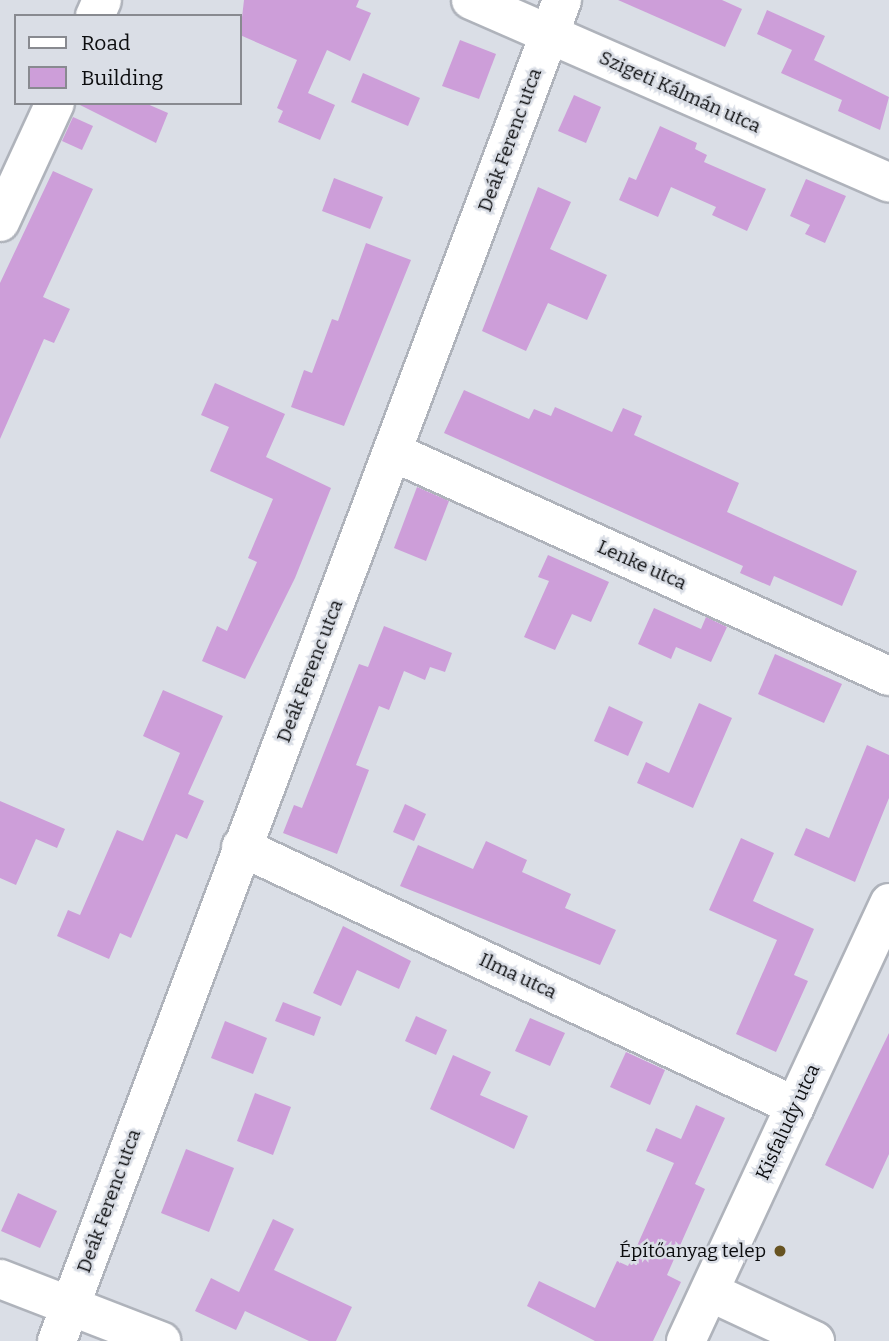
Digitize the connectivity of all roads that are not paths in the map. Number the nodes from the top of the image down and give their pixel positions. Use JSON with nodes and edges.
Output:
{"nodes":[{"id":1,"x":471,"y":0,"type":"edge"},
{"id":2,"x":556,"y":17,"type":"edge"},
{"id":3,"x":54,"y":105,"type":"edge"},
{"id":4,"x":889,"y":184,"type":"edge"},
{"id":5,"x":0,"y":222,"type":"edge"},
{"id":6,"x":395,"y":453,"type":"junction"},
{"id":7,"x":889,"y":676,"type":"edge"},
{"id":8,"x":241,"y":846,"type":"junction"},
{"id":9,"x":889,"y":903,"type":"edge"},
{"id":10,"x":795,"y":1107,"type":"junction"},
{"id":11,"x":0,"y":1279,"type":"edge"},
{"id":12,"x":710,"y":1292,"type":"junction"},
{"id":13,"x":71,"y":1306,"type":"junction"},
{"id":14,"x":57,"y":1341,"type":"edge"},
{"id":15,"x":161,"y":1341,"type":"edge"},
{"id":16,"x":686,"y":1341,"type":"edge"},
{"id":17,"x":815,"y":1341,"type":"edge"}],
"edges":[{"from":1,"to":2,"type":"street","name":"Szigeti Kálmán utca"},
{"from":2,"to":4,"type":"street","name":"Szigeti Kálmán utca"},
{"from":2,"to":6,"type":"street","name":"Deák Ferenc utca"},
{"from":3,"to":5,"type":"street"},
{"from":6,"to":7,"type":"street","name":"Lenke utca"},
{"from":6,"to":8,"type":"street","name":"Deák Ferenc utca"},
{"from":8,"to":10,"type":"street","name":"Ilma utca"},
{"from":8,"to":13,"type":"street","name":"Deák Ferenc utca"},
{"from":9,"to":10,"type":"street","name":"Kisfaludy utca"},
{"from":10,"to":12,"type":"street","name":"Kisfaludy utca"},
{"from":11,"to":13,"type":"street"},
{"from":12,"to":16,"type":"street","name":"Kisfaludy utca"},
{"from":12,"to":17,"type":"street"},
{"from":13,"to":14,"type":"street","name":"Deák Ferenc utca"},
{"from":13,"to":15,"type":"street"}]}
